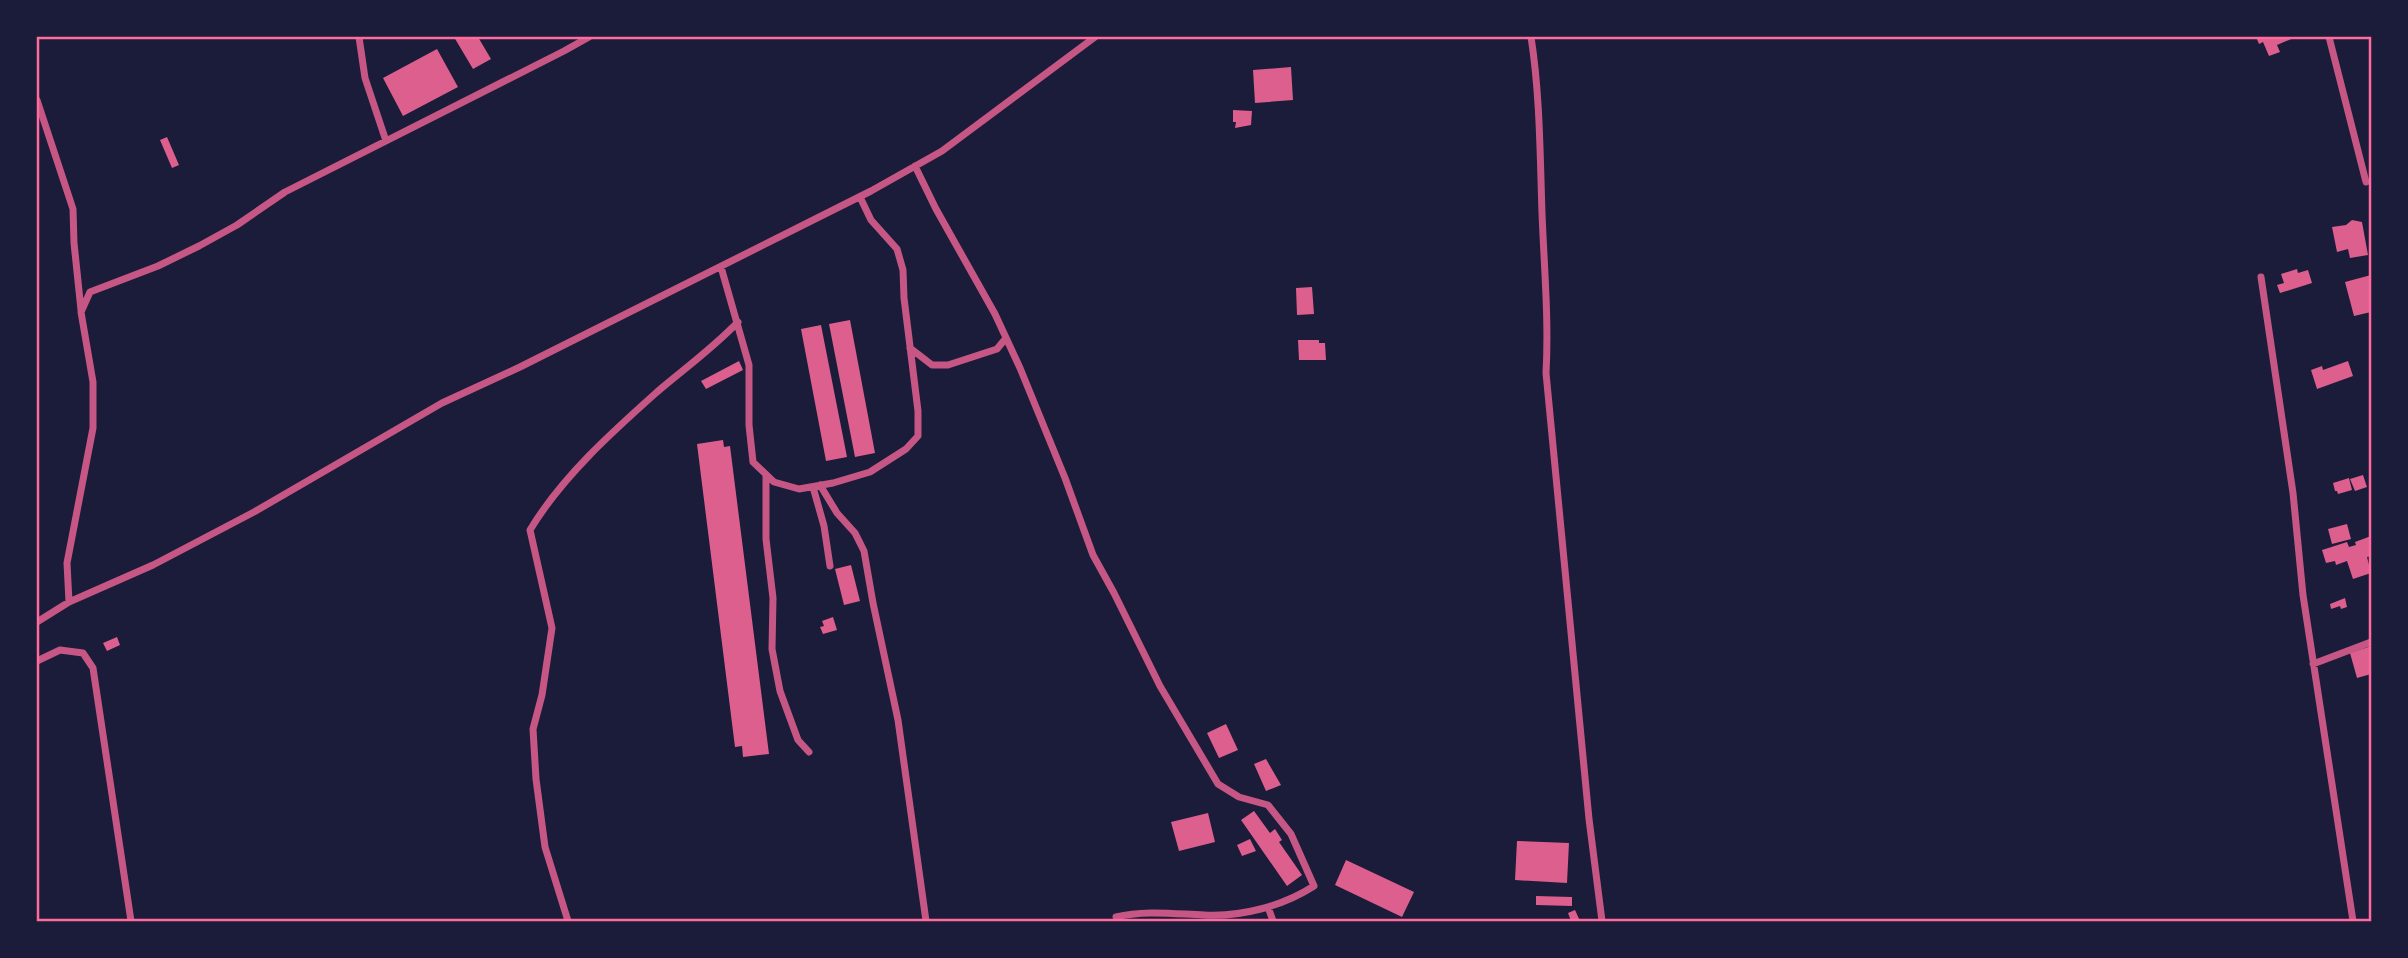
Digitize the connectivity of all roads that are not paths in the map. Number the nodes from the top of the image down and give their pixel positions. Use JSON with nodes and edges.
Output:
{"nodes":[{"id":1,"x":359,"y":37,"type":"edge"},
{"id":2,"x":589,"y":37,"type":"edge"},
{"id":3,"x":1094,"y":37,"type":"edge"},
{"id":4,"x":1531,"y":37,"type":"edge"},
{"id":5,"x":2329,"y":37,"type":"edge"},
{"id":6,"x":37,"y":100,"type":"edge"},
{"id":7,"x":386,"y":141,"type":"junction"},
{"id":8,"x":915,"y":166,"type":"junction"},
{"id":9,"x":2366,"y":182,"type":"dead end"},
{"id":10,"x":860,"y":197,"type":"junction"},
{"id":11,"x":721,"y":267,"type":"junction"},
{"id":12,"x":2261,"y":277,"type":"dead end"},
{"id":13,"x":79,"y":279,"type":"junction"},
{"id":14,"x":90,"y":292,"type":"junction"},
{"id":15,"x":81,"y":312,"type":"junction"},
{"id":16,"x":738,"y":322,"type":"junction"},
{"id":17,"x":1006,"y":338,"type":"junction"},
{"id":18,"x":910,"y":348,"type":"junction"},
{"id":19,"x":766,"y":475,"type":"junction"},
{"id":20,"x":817,"y":486,"type":"junction"},
{"id":21,"x":830,"y":566,"type":"dead end"},
{"id":22,"x":69,"y":603,"type":"junction"},
{"id":23,"x":37,"y":622,"type":"edge"},
{"id":24,"x":2371,"y":642,"type":"edge"},
{"id":25,"x":37,"y":662,"type":"edge"},
{"id":26,"x":2314,"y":664,"type":"junction"},
{"id":27,"x":809,"y":752,"type":"dead end"},
{"id":28,"x":1268,"y":907,"type":"junction"},
{"id":29,"x":1116,"y":917,"type":"dead end"},
{"id":30,"x":131,"y":921,"type":"edge"},
{"id":31,"x":568,"y":921,"type":"edge"},
{"id":32,"x":926,"y":921,"type":"edge"},
{"id":33,"x":1273,"y":921,"type":"edge"},
{"id":34,"x":1602,"y":921,"type":"edge"},
{"id":35,"x":2353,"y":921,"type":"edge"}],
"edges":[{"from":1,"to":7,"type":"street"},
{"from":2,"to":7,"type":"street"},
{"from":3,"to":8,"type":"street"},
{"from":4,"to":34,"type":"street"},
{"from":5,"to":9,"type":"street"},
{"from":6,"to":13,"type":"street"},
{"from":7,"to":14,"type":"street"},
{"from":8,"to":10,"type":"street"},
{"from":8,"to":17,"type":"street"},
{"from":10,"to":11,"type":"street"},
{"from":10,"to":18,"type":"street"},
{"from":11,"to":16,"type":"street"},
{"from":11,"to":22,"type":"street"},
{"from":12,"to":26,"type":"street"},
{"from":13,"to":14,"type":"street"},
{"from":13,"to":15,"type":"street"},
{"from":14,"to":15,"type":"street"},
{"from":15,"to":22,"type":"street"},
{"from":16,"to":19,"type":"street"},
{"from":16,"to":31,"type":"street"},
{"from":17,"to":18,"type":"street"},
{"from":17,"to":28,"type":"street"},
{"from":18,"to":20,"type":"street"},
{"from":19,"to":20,"type":"street"},
{"from":19,"to":27,"type":"street"},
{"from":20,"to":21,"type":"street"},
{"from":20,"to":32,"type":"street"},
{"from":22,"to":23,"type":"street"},
{"from":24,"to":26,"type":"street"},
{"from":25,"to":30,"type":"street"},
{"from":26,"to":35,"type":"street"},
{"from":28,"to":29,"type":"street"},
{"from":28,"to":33,"type":"street"}]}
